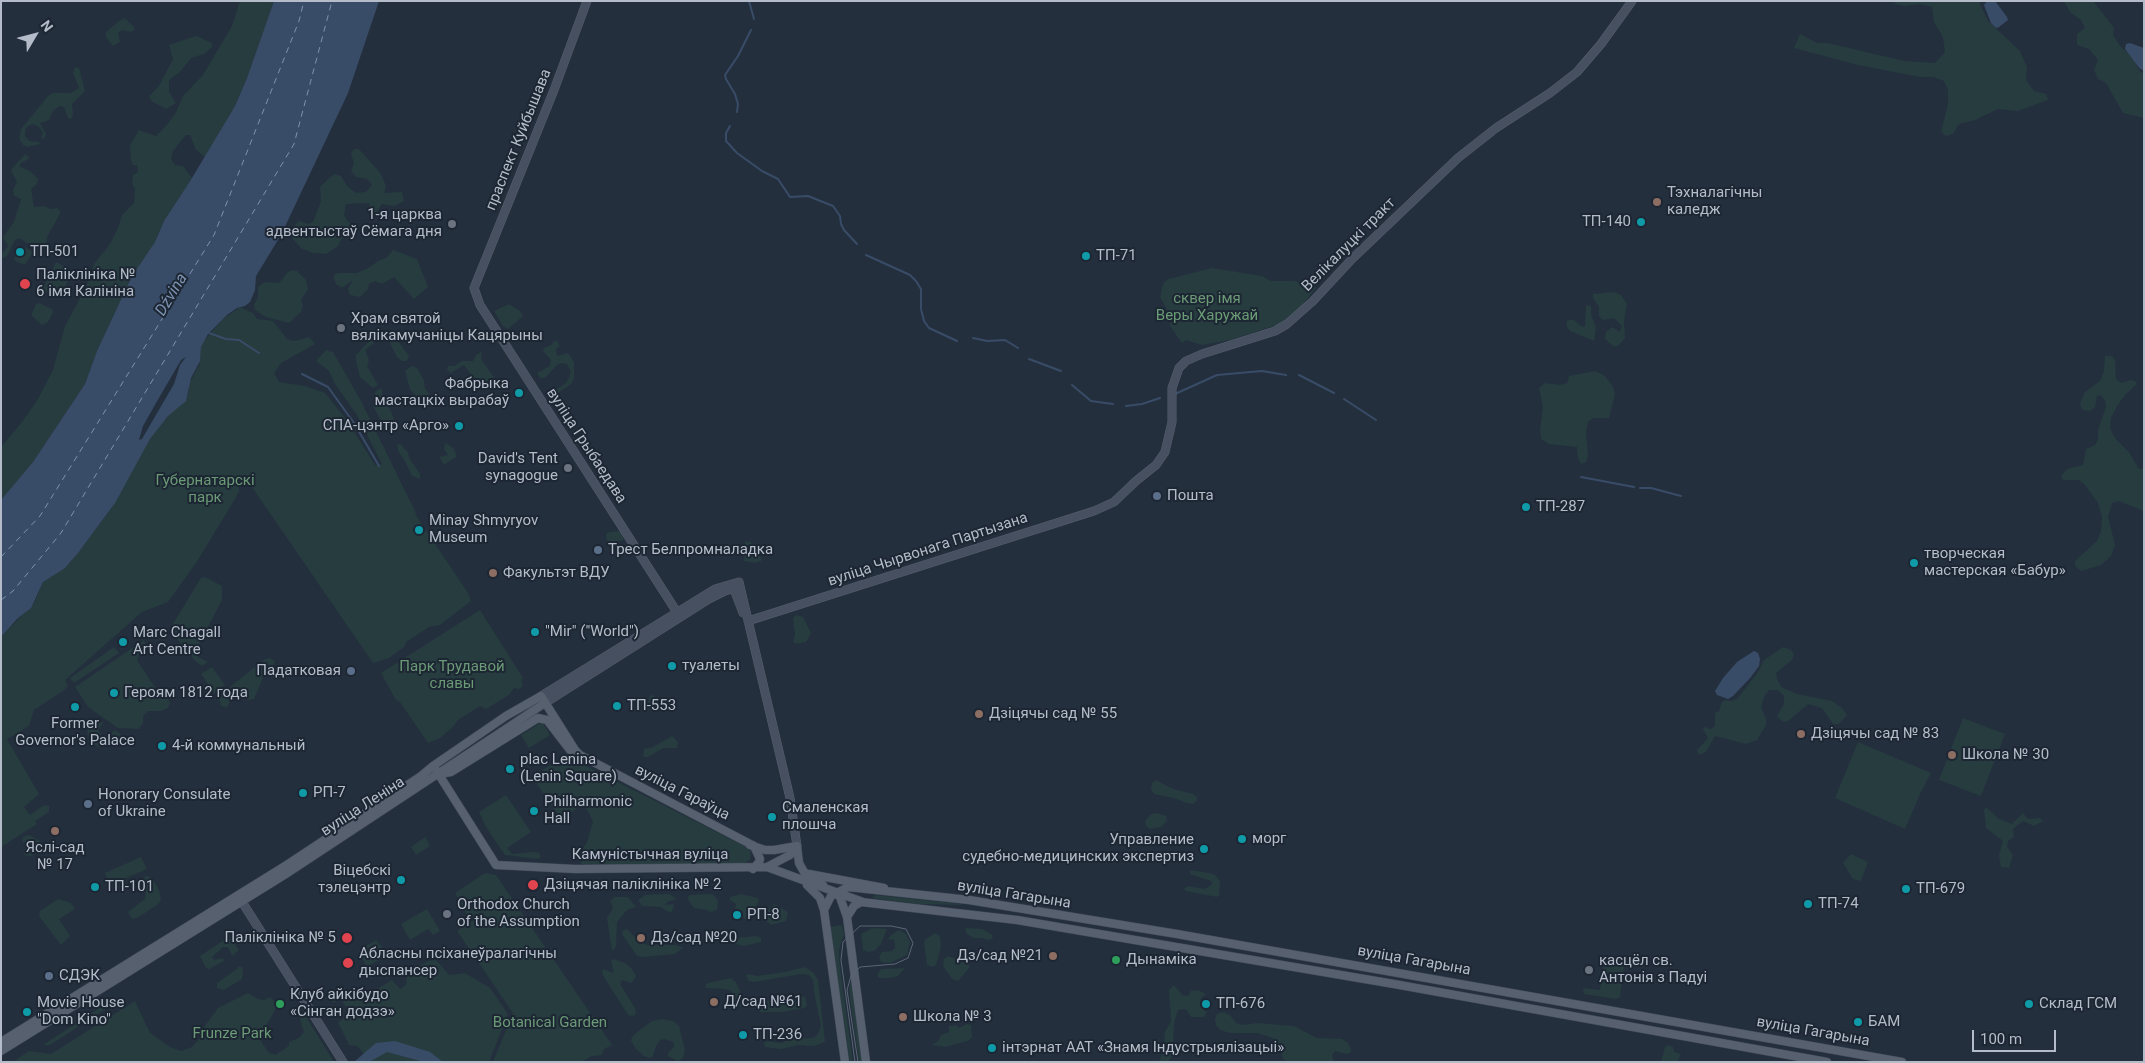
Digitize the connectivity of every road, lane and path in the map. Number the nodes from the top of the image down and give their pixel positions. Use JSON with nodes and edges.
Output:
{"nodes":[{"id":1,"x":587,"y":1,"type":"edge"},
{"id":2,"x":1632,"y":1,"type":"edge"},
{"id":3,"x":474,"y":288,"type":"joint"},
{"id":4,"x":1114,"y":502,"type":"joint"},
{"id":5,"x":736,"y":585,"type":"junction"},
{"id":6,"x":709,"y":599,"type":"junction"},
{"id":7,"x":740,"y":607,"type":"junction"},
{"id":8,"x":678,"y":615,"type":"junction"},
{"id":9,"x":748,"y":620,"type":"junction"},
{"id":10,"x":543,"y":700,"type":"junction"},
{"id":11,"x":433,"y":766,"type":"junction"},
{"id":12,"x":438,"y":774,"type":"junction"},
{"id":13,"x":754,"y":846,"type":"junction"},
{"id":14,"x":797,"y":846,"type":"junction"},
{"id":15,"x":767,"y":867,"type":"junction"},
{"id":16,"x":753,"y":869,"type":"junction"},
{"id":17,"x":804,"y":872,"type":"junction"},
{"id":18,"x":801,"y":881,"type":"junction"},
{"id":19,"x":836,"y":893,"type":"junction"},
{"id":20,"x":920,"y":896,"type":"junction"},
{"id":21,"x":239,"y":898,"type":"junction"},
{"id":22,"x":969,"y":900,"type":"junction"},
{"id":23,"x":869,"y":904,"type":"junction"},
{"id":24,"x":824,"y":910,"type":"junction"},
{"id":25,"x":966,"y":914,"type":"junction"},
{"id":26,"x":847,"y":917,"type":"junction"},
{"id":27,"x":1261,"y":949,"type":"junction"},
{"id":28,"x":1259,"y":962,"type":"junction"},
{"id":29,"x":1478,"y":986,"type":"junction"},
{"id":30,"x":1476,"y":998,"type":"junction"},
{"id":31,"x":1,"y":1042,"type":"edge"},
{"id":32,"x":1,"y":1051,"type":"edge"},
{"id":33,"x":343,"y":1062,"type":"edge"},
{"id":34,"x":845,"y":1062,"type":"edge"},
{"id":35,"x":866,"y":1062,"type":"edge"},
{"id":36,"x":1827,"y":1062,"type":"edge"},
{"id":37,"x":1902,"y":1062,"type":"edge"}],
"edges":[{"from":1,"to":3,"type":"street","name":"праспект Куйбышава"},
{"from":2,"to":4,"type":"street","name":"Велікалуцкі тракт"},
{"from":3,"to":8,"type":"street","name":"вуліца Грыбаедава"},
{"from":4,"to":9,"type":"street","name":"вуліца Чырвонага Партызана"},
{"from":5,"to":6,"type":"street","name":"вуліца Леніна"},
{"from":5,"to":7,"type":"street"},
{"from":5,"to":8,"type":"street","name":"вуліца Леніна"},
{"from":5,"to":9,"type":"street"},
{"from":6,"to":7,"type":"street"},
{"from":6,"to":8,"type":"street","name":"вуліца Леніна"},
{"from":7,"to":9,"type":"street"},
{"from":8,"to":10,"type":"street","name":"вуліца Леніна"},
{"from":9,"to":14,"type":"street"},
{"from":10,"to":11,"type":"main road","name":"вуліца Леніна"},
{"from":10,"to":12,"type":"main road","name":"вуліца Леніна"},
{"from":10,"to":13,"type":"main road","name":"вуліца Гараўца"},
{"from":11,"to":12,"type":"main road"},
{"from":11,"to":21,"type":"main road","name":"вуліца Леніна"},
{"from":12,"to":13,"type":"main road","name":"вуліца Гараўца"},
{"from":12,"to":16,"type":"main road","name":"Камуністычная вуліца"},
{"from":12,"to":21,"type":"main road","name":"вуліца Леніна"},
{"from":13,"to":14,"type":"main road","name":"вуліца Гараўца"},
{"from":13,"to":16,"type":"main road"},
{"from":14,"to":15,"type":"main road"},
{"from":14,"to":17,"type":"main road"},
{"from":15,"to":16,"type":"main road","name":"Камуністычная вуліца"},
{"from":15,"to":18,"type":"main road","name":"Камуністычная вуліца"},
{"from":17,"to":19,"type":"main road"},
{"from":17,"to":20,"type":"main road","name":"вуліца Гагарына"},
{"from":18,"to":19,"type":"main road","name":"вуліца Гагарына"},
{"from":18,"to":24,"type":"main road"},
{"from":19,"to":20,"type":"main road","name":"вуліца Гагарына"},
{"from":19,"to":23,"type":"main road","name":"вуліца Гагарына"},
{"from":19,"to":24,"type":"main road"},
{"from":19,"to":26,"type":"main road"},
{"from":20,"to":22,"type":"main road","name":"вуліца Гагарына"},
{"from":21,"to":31,"type":"main road","name":"вуліца Леніна"},
{"from":21,"to":32,"type":"main road","name":"вуліца Леніна"},
{"from":21,"to":33,"type":"street"},
{"from":22,"to":25,"type":"main road"},
{"from":22,"to":27,"type":"main road","name":"вуліца Гагарына"},
{"from":23,"to":25,"type":"main road","name":"вуліца Гагарына"},
{"from":23,"to":26,"type":"main road"},
{"from":24,"to":34,"type":"main road"},
{"from":25,"to":28,"type":"main road","name":"вуліца Гагарына"},
{"from":26,"to":35,"type":"main road"},
{"from":27,"to":28,"type":"main road"},
{"from":27,"to":29,"type":"main road","name":"вуліца Гагарына"},
{"from":28,"to":30,"type":"main road","name":"вуліца Гагарына"},
{"from":29,"to":30,"type":"main road"},
{"from":29,"to":37,"type":"main road","name":"вуліца Гагарына"},
{"from":30,"to":36,"type":"main road","name":"вуліца Гагарына"}]}
